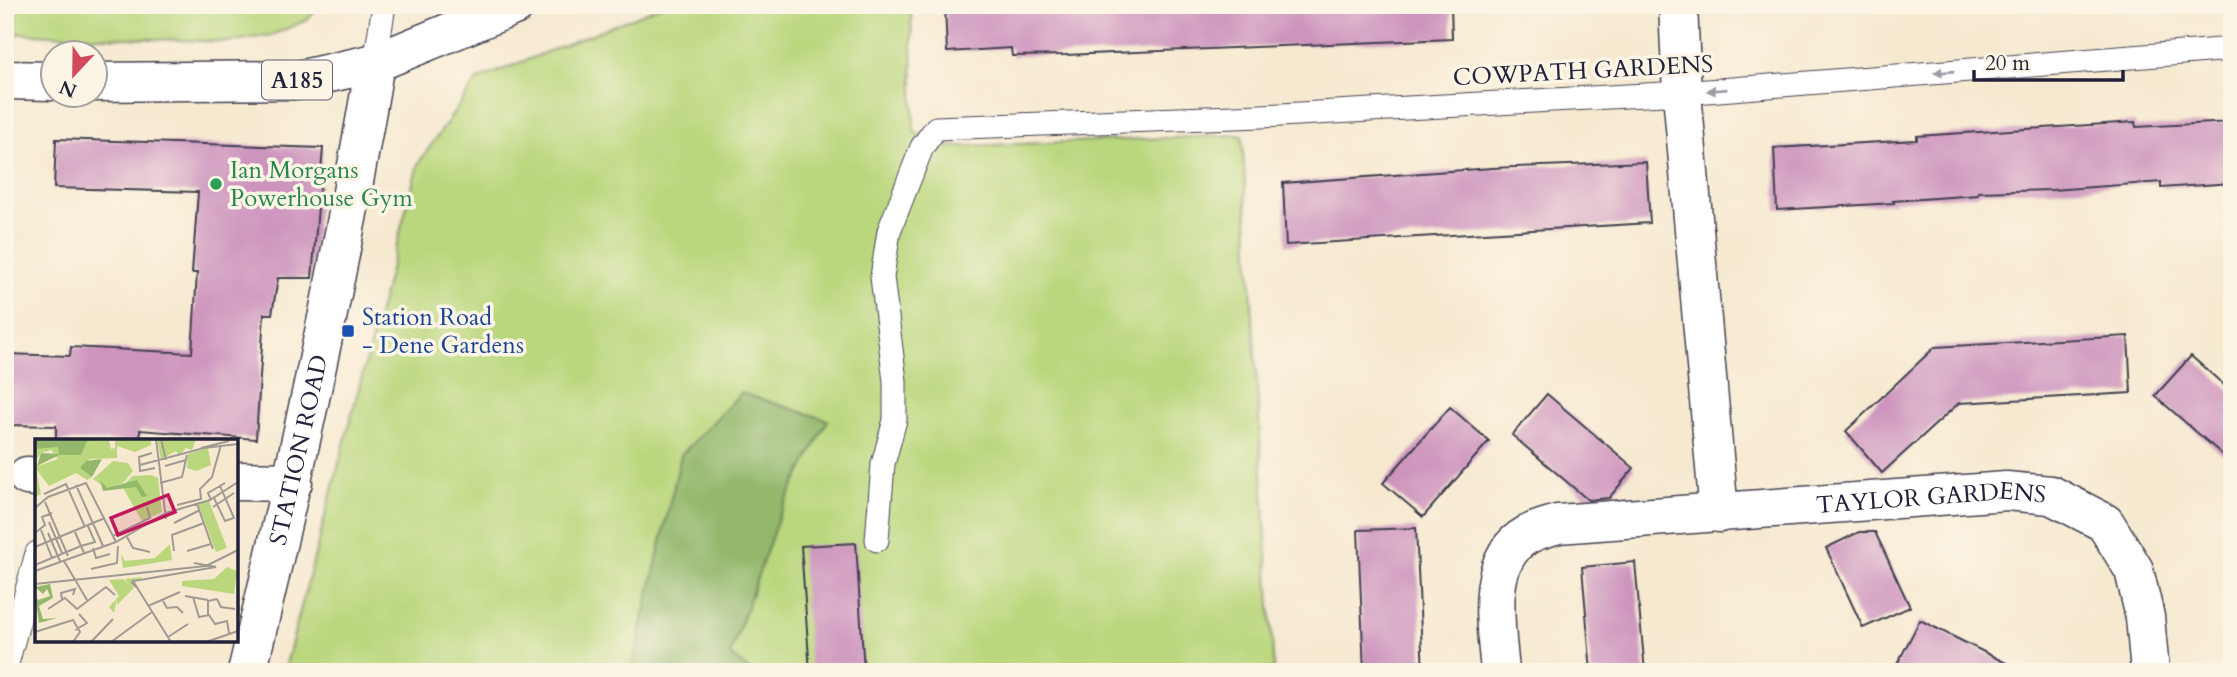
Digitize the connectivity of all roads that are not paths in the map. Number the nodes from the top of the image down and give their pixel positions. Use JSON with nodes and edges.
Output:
{"nodes":[{"id":1,"x":384,"y":5,"type":"edge"},
{"id":2,"x":516,"y":5,"type":"edge"},
{"id":3,"x":1678,"y":5,"type":"edge"},
{"id":4,"x":2232,"y":49,"type":"edge"},
{"id":5,"x":375,"y":63,"type":"junction"},
{"id":6,"x":5,"y":79,"type":"edge"},
{"id":7,"x":38,"y":80,"type":"edge"},
{"id":8,"x":108,"y":82,"type":"edge"},
{"id":9,"x":1682,"y":93,"type":"junction"},
{"id":10,"x":238,"y":481,"type":"edge"},
{"id":11,"x":293,"y":482,"type":"junction"},
{"id":12,"x":1719,"y":513,"type":"junction"},
{"id":13,"x":877,"y":540,"type":"dead end"},
{"id":14,"x":35,"y":560,"type":"edge"},
{"id":15,"x":5,"y":671,"type":"edge"},
{"id":16,"x":247,"y":672,"type":"edge"},
{"id":17,"x":1500,"y":672,"type":"edge"},
{"id":18,"x":2150,"y":672,"type":"edge"}],
"edges":[{"from":1,"to":5,"type":"lane"},
{"from":2,"to":5,"type":"street","number":"A185"},
{"from":3,"to":9,"type":"street"},
{"from":4,"to":9,"type":"lane","name":"COWPATH GARDENS","one_way":true},
{"from":5,"to":8,"type":"street","number":"A185"},
{"from":5,"to":11,"type":"street","name":"STATION ROAD"},
{"from":6,"to":7,"type":"street"},
{"from":9,"to":12,"type":"street"},
{"from":9,"to":13,"type":"lane","name":"COWPATH GARDENS"},
{"from":10,"to":11,"type":"street"},
{"from":11,"to":16,"type":"street","name":"STATION ROAD"},
{"from":12,"to":17,"type":"street","name":"TAYLOR GARDENS"},
{"from":12,"to":18,"type":"street","name":"TAYLOR GARDENS"},
{"from":14,"to":15,"type":"lane"}]}
